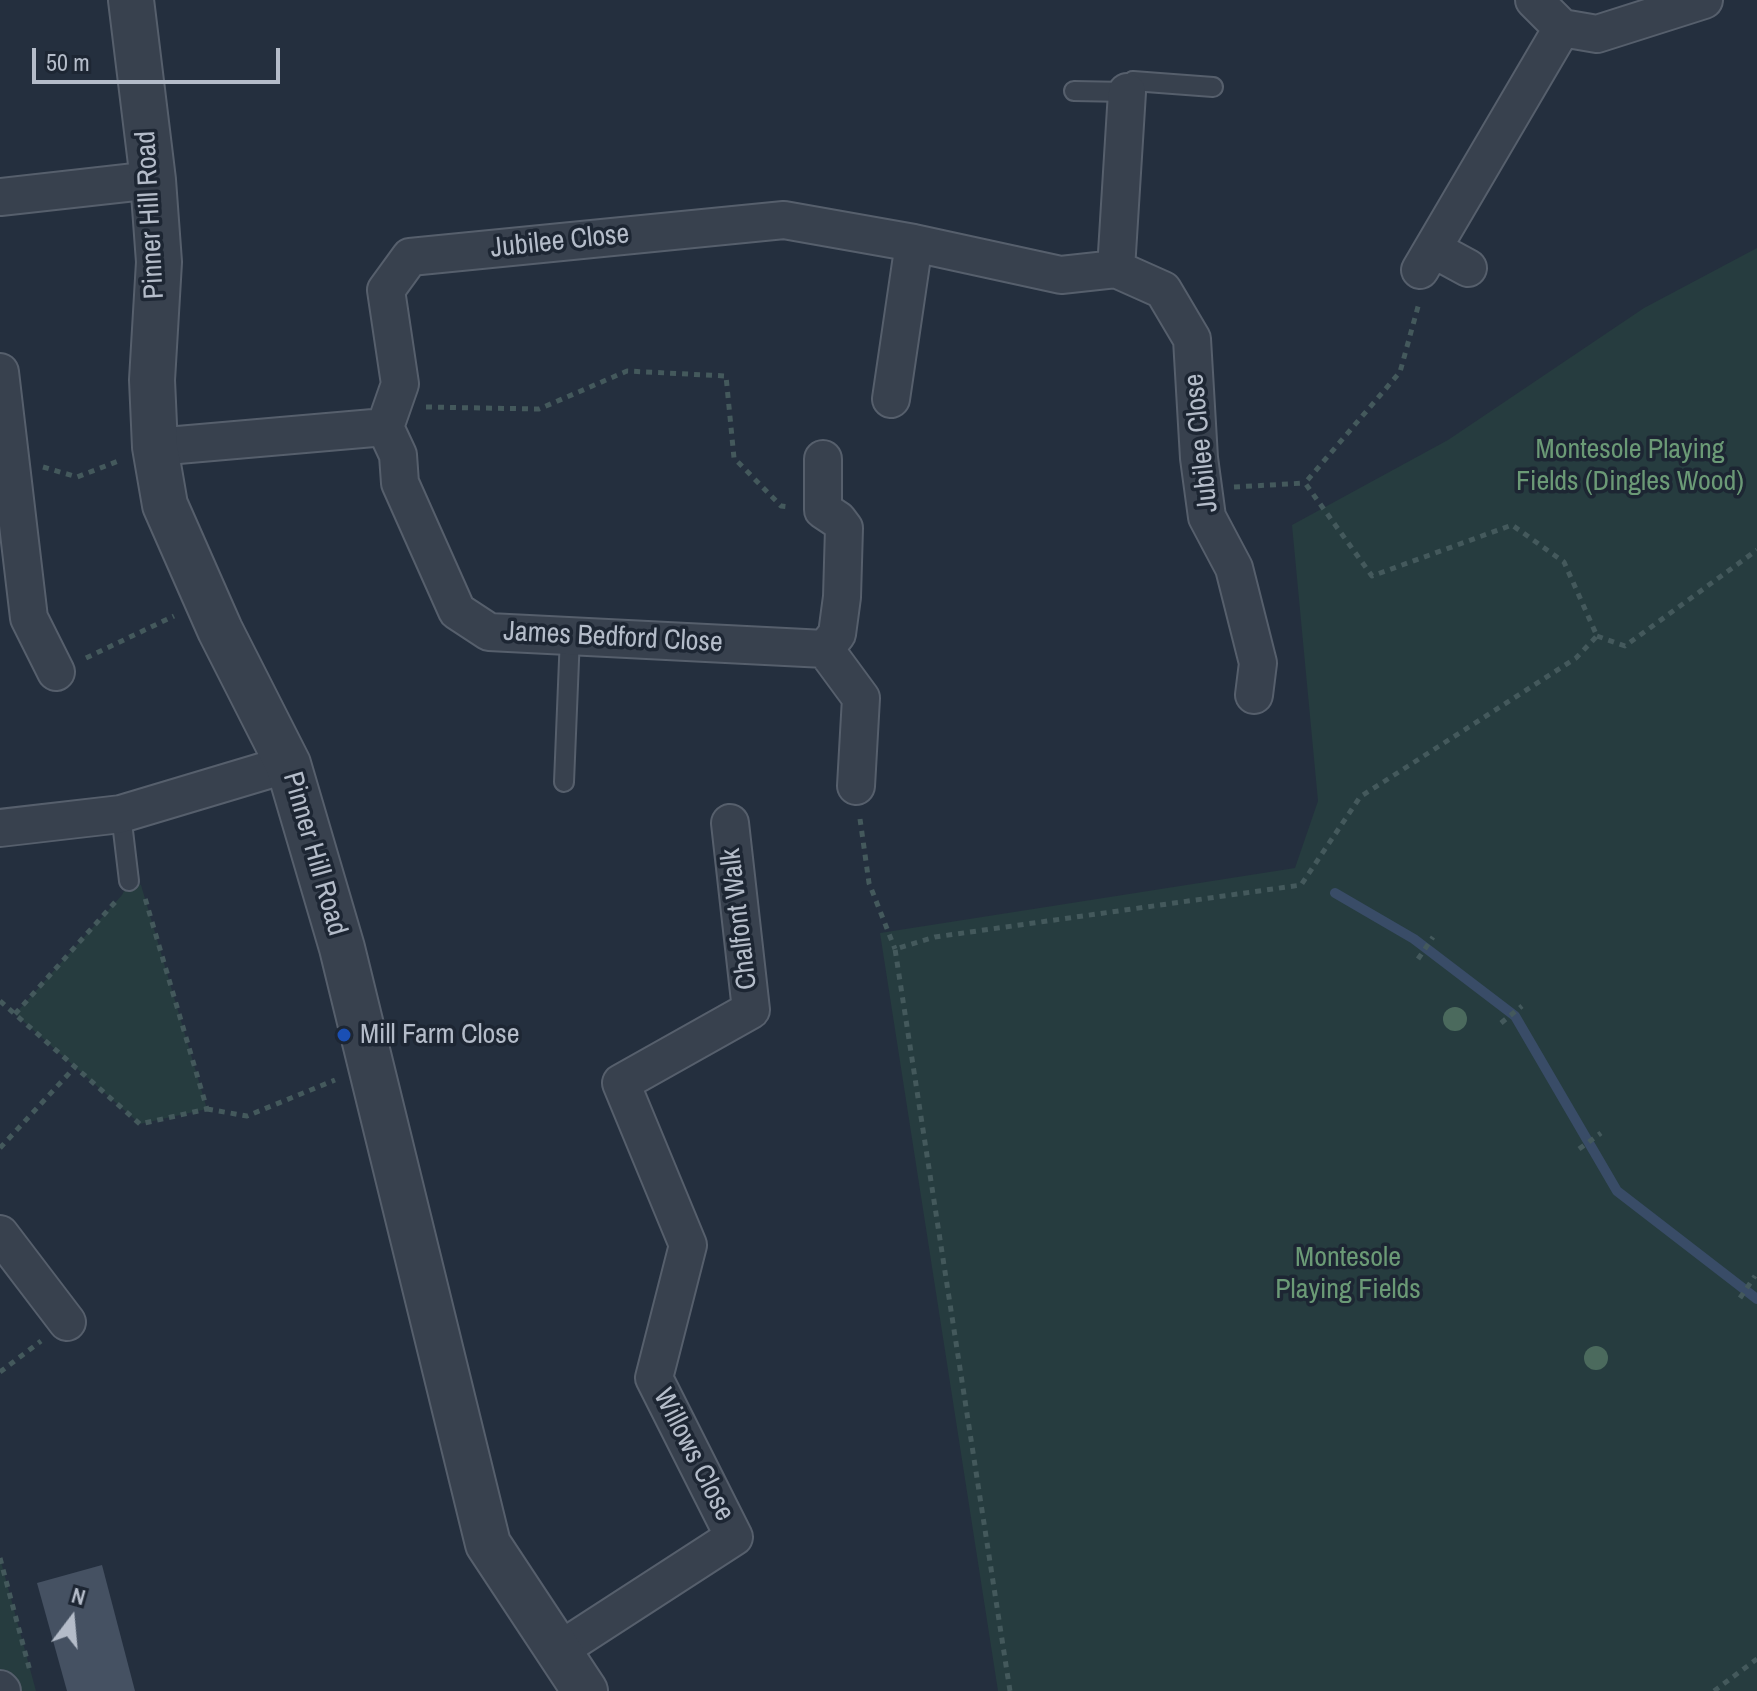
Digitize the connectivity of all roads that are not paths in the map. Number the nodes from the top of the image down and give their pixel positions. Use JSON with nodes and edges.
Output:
{"nodes":[{"id":1,"x":131,"y":0,"type":"edge"},
{"id":2,"x":1534,"y":0,"type":"edge"},
{"id":3,"x":1704,"y":0,"type":"edge"},
{"id":4,"x":1562,"y":28,"type":"junction"},
{"id":5,"x":1213,"y":87,"type":"dead end"},
{"id":6,"x":1074,"y":91,"type":"dead end"},
{"id":7,"x":1127,"y":92,"type":"junction"},
{"id":8,"x":153,"y":180,"type":"junction"},
{"id":9,"x":0,"y":197,"type":"edge"},
{"id":10,"x":914,"y":243,"type":"junction"},
{"id":11,"x":1468,"y":268,"type":"dead end"},
{"id":12,"x":1116,"y":269,"type":"junction"},
{"id":13,"x":0,"y":372,"type":"edge"},
{"id":14,"x":891,"y":399,"type":"dead end"},
{"id":15,"x":389,"y":417,"type":"junction"},
{"id":16,"x":155,"y":447,"type":"junction"},
{"id":17,"x":823,"y":459,"type":"dead end"},
{"id":18,"x":570,"y":636,"type":"junction"},
{"id":19,"x":825,"y":649,"type":"junction"},
{"id":20,"x":56,"y":672,"type":"road end"},
{"id":21,"x":1254,"y":695,"type":"dead end"},
{"id":22,"x":288,"y":764,"type":"junction"},
{"id":23,"x":564,"y":782,"type":"dead end"},
{"id":24,"x":856,"y":786,"type":"road end"},
{"id":25,"x":121,"y":814,"type":"junction"},
{"id":26,"x":730,"y":823,"type":"dead end"},
{"id":27,"x":0,"y":828,"type":"edge"},
{"id":28,"x":129,"y":881,"type":"road end"},
{"id":29,"x":621,"y":1083,"type":"joint"},
{"id":30,"x":0,"y":1234,"type":"edge"},
{"id":31,"x":67,"y":1322,"type":"road end"},
{"id":32,"x":558,"y":1651,"type":"junction"},
{"id":33,"x":585,"y":1691,"type":"edge"}],
"edges":[{"from":1,"to":8,"type":"street","name":"Pinner Hill Road"},
{"from":2,"to":4,"type":"street"},
{"from":3,"to":4,"type":"street"},
{"from":4,"to":11,"type":"street"},
{"from":5,"to":7,"type":"lane"},
{"from":6,"to":7,"type":"lane"},
{"from":7,"to":12,"type":"street"},
{"from":8,"to":9,"type":"street"},
{"from":8,"to":16,"type":"street","name":"Pinner Hill Road"},
{"from":10,"to":12,"type":"street","name":"Jubilee Close"},
{"from":10,"to":14,"type":"street"},
{"from":10,"to":15,"type":"street","name":"Jubilee Close"},
{"from":12,"to":21,"type":"street","name":"Jubilee Close"},
{"from":13,"to":20,"type":"street"},
{"from":15,"to":16,"type":"street"},
{"from":15,"to":18,"type":"street","name":"James Bedford Close"},
{"from":16,"to":22,"type":"street","name":"Pinner Hill Road"},
{"from":17,"to":19,"type":"street"},
{"from":18,"to":19,"type":"street","name":"James Bedford Close"},
{"from":18,"to":23,"type":"lane"},
{"from":19,"to":24,"type":"street"},
{"from":22,"to":25,"type":"street"},
{"from":22,"to":32,"type":"street","name":"Pinner Hill Road"},
{"from":25,"to":27,"type":"street"},
{"from":25,"to":28,"type":"lane"},
{"from":26,"to":29,"type":"street","name":"Chalfont Walk"},
{"from":29,"to":32,"type":"street","name":"Willows Close"},
{"from":30,"to":31,"type":"street"},
{"from":32,"to":33,"type":"street","name":"Pinner Hill Road"}]}
